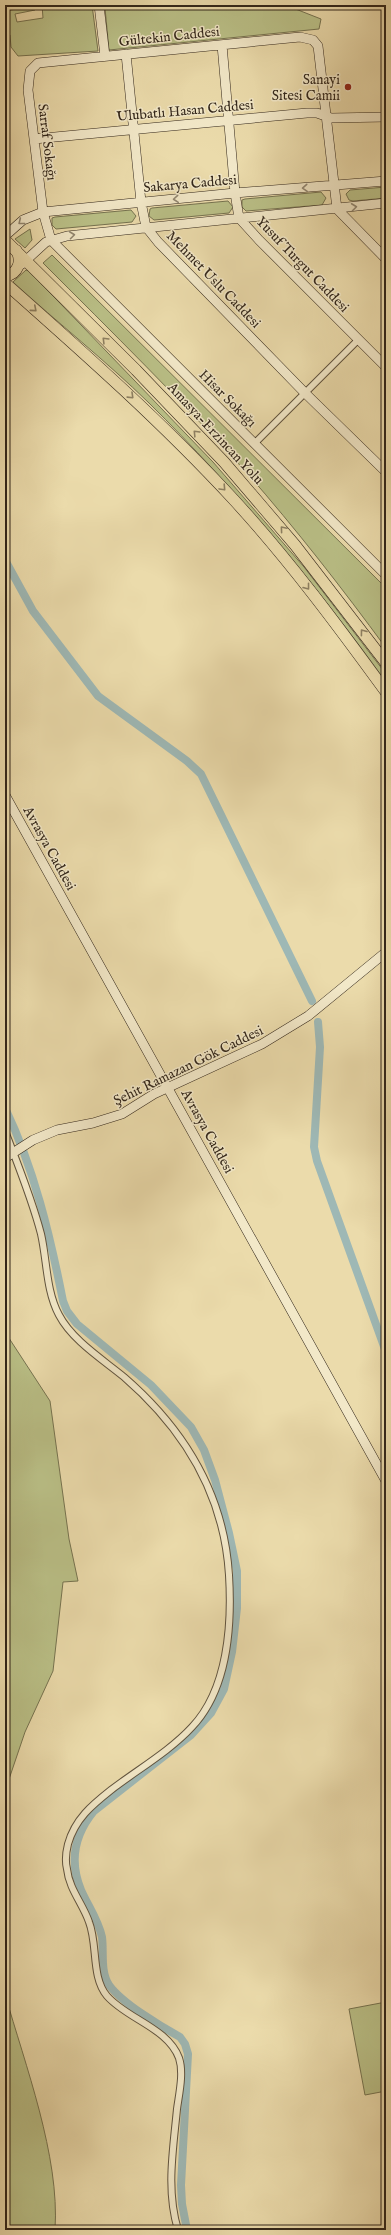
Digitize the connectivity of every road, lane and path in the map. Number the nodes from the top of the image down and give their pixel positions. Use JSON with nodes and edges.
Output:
{"nodes":[{"id":1,"x":99,"y":5,"type":"edge"},
{"id":2,"x":222,"y":45,"type":"junction"},
{"id":3,"x":126,"y":54,"type":"junction"},
{"id":4,"x":105,"y":56,"type":"junction"},
{"id":5,"x":30,"y":71,"type":"joint"},
{"id":6,"x":326,"y":117,"type":"junction"},
{"id":7,"x":386,"y":117,"type":"edge"},
{"id":8,"x":228,"y":119,"type":"junction"},
{"id":9,"x":134,"y":128,"type":"junction"},
{"id":10,"x":34,"y":139,"type":"junction"},
{"id":11,"x":386,"y":181,"type":"edge"},
{"id":12,"x":333,"y":186,"type":"junction"},
{"id":13,"x":235,"y":193,"type":"junction"},
{"id":14,"x":141,"y":202,"type":"junction"},
{"id":15,"x":386,"y":203,"type":"edge"},
{"id":16,"x":337,"y":209,"type":"junction"},
{"id":17,"x":43,"y":212,"type":"junction"},
{"id":18,"x":239,"y":218,"type":"junction"},
{"id":19,"x":146,"y":227,"type":"junction"},
{"id":20,"x":5,"y":236,"type":"edge"},
{"id":21,"x":5,"y":240,"type":"edge"},
{"id":22,"x":51,"y":240,"type":"junction"},
{"id":23,"x":10,"y":246,"type":"edge"},
{"id":24,"x":386,"y":258,"type":"edge"},
{"id":25,"x":26,"y":260,"type":"junction"},
{"id":26,"x":16,"y":269,"type":"junction"},
{"id":27,"x":5,"y":276,"type":"edge"},
{"id":28,"x":5,"y":284,"type":"edge"},
{"id":29,"x":358,"y":340,"type":"junction"},
{"id":30,"x":386,"y":367,"type":"edge"},
{"id":31,"x":305,"y":393,"type":"junction"},
{"id":32,"x":254,"y":444,"type":"junction"},
{"id":33,"x":386,"y":472,"type":"edge"},
{"id":34,"x":386,"y":575,"type":"edge"},
{"id":35,"x":386,"y":663,"type":"edge"},
{"id":36,"x":386,"y":692,"type":"edge"},
{"id":37,"x":5,"y":795,"type":"edge"},
{"id":38,"x":386,"y":952,"type":"edge"},
{"id":39,"x":167,"y":1088,"type":"junction"},
{"id":40,"x":5,"y":1131,"type":"edge"},
{"id":41,"x":13,"y":1152,"type":"junction"},
{"id":42,"x":5,"y":1158,"type":"edge"},
{"id":43,"x":386,"y":1481,"type":"edge"},
{"id":44,"x":178,"y":2230,"type":"edge"}],
"edges":[{"from":1,"to":4,"type":"street"},
{"from":2,"to":3,"type":"street","name":"Gültekin Caddesi"},
{"from":2,"to":6,"type":"street","name":"Gültekin Caddesi"},
{"from":2,"to":8,"type":"street","name":"Yusuf Turgut Caddesi"},
{"from":3,"to":4,"type":"street","name":"Gültekin Caddesi"},
{"from":3,"to":9,"type":"street","name":"Mehmet Uslu Caddesi"},
{"from":4,"to":5,"type":"street","name":"Gültekin Caddesi"},
{"from":5,"to":10,"type":"street","name":"Sarraf Sokağı"},
{"from":6,"to":7,"type":"street","name":"Ulubatlı Hasan Caddesi"},
{"from":6,"to":8,"type":"street","name":"Ulubatlı Hasan Caddesi"},
{"from":6,"to":12,"type":"street"},
{"from":8,"to":9,"type":"street","name":"Ulubatlı Hasan Caddesi"},
{"from":8,"to":13,"type":"street","name":"Yusuf Turgut Caddesi"},
{"from":9,"to":10,"type":"street","name":"Ulubatlı Hasan Caddesi"},
{"from":9,"to":14,"type":"street","name":"Mehmet Uslu Caddesi"},
{"from":10,"to":17,"type":"street","name":"Sarraf Sokağı"},
{"from":11,"to":12,"type":"street","name":"Sakarya Caddesi"},
{"from":12,"to":13,"type":"street","name":"Sakarya Caddesi","one_way":true},
{"from":12,"to":16,"type":"street"},
{"from":13,"to":14,"type":"street","name":"Sakarya Caddesi","one_way":true},
{"from":13,"to":18,"type":"street","name":"Yusuf Turgut Caddesi"},
{"from":14,"to":17,"type":"street","name":"Sakarya Caddesi"},
{"from":14,"to":19,"type":"street","name":"Mehmet Uslu Caddesi"},
{"from":16,"to":15,"type":"street","one_way":true},
{"from":16,"to":18,"type":"street"},
{"from":16,"to":24,"type":"street"},
{"from":17,"to":20,"type":"street","name":"Sakarya Caddesi","one_way":true},
{"from":17,"to":22,"type":"street","name":"Sarraf Sokağı"},
{"from":18,"to":19,"type":"street"},
{"from":18,"to":29,"type":"street","name":"Yusuf Turgut Caddesi"},
{"from":22,"to":19,"type":"street","one_way":true},
{"from":19,"to":31,"type":"street","name":"Mehmet Uslu Caddesi"},
{"from":21,"to":23,"type":"highway","name":"Amasya-Erzincan Yolu"},
{"from":22,"to":25,"type":"street"},
{"from":22,"to":32,"type":"street","name":"Hisar Sokağı"},
{"from":23,"to":25,"type":"highway","name":"Amasya-Erzincan Yolu"},
{"from":23,"to":26,"type":"highway"},
{"from":25,"to":26,"type":"street"},
{"from":35,"to":25,"type":"highway","name":"Amasya-Erzincan Yolu","one_way":true},
{"from":26,"to":27,"type":"highway"},
{"from":28,"to":36,"type":"highway","one_way":true},
{"from":29,"to":30,"type":"street","name":"Yusuf Turgut Caddesi"},
{"from":29,"to":31,"type":"street"},
{"from":31,"to":32,"type":"street"},
{"from":31,"to":33,"type":"street","name":"Mehmet Uslu Caddesi"},
{"from":32,"to":34,"type":"street","name":"Hisar Sokağı"},
{"from":37,"to":39,"type":"street","name":"Avrasya Caddesi"},
{"from":38,"to":39,"type":"street","name":"Şehit Ramazan Gök Caddesi"},
{"from":39,"to":41,"type":"street","name":"Şehit Ramazan Gök Caddesi"},
{"from":39,"to":43,"type":"street","name":"Avrasya Caddesi"},
{"from":40,"to":41,"type":"street"},
{"from":41,"to":42,"type":"street","name":"Şehit Ramazan Gök Caddesi"},
{"from":41,"to":44,"type":"street"}]}
